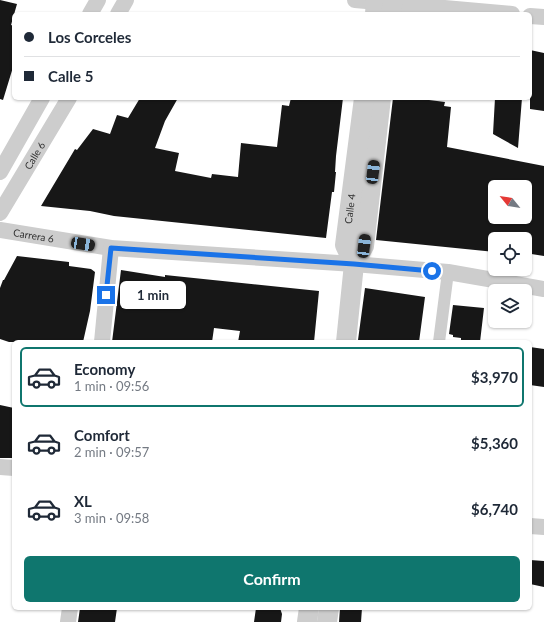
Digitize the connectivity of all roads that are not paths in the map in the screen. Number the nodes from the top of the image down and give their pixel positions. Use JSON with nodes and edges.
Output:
{"nodes":[{"id":1,"x":98,"y":0,"type":"edge"},
{"id":2,"x":126,"y":0,"type":"edge"},
{"id":3,"x":355,"y":0,"type":"edge"},
{"id":4,"x":384,"y":5,"type":"edge"},
{"id":5,"x":91,"y":12,"type":"edge"},
{"id":6,"x":119,"y":12,"type":"edge"},
{"id":7,"x":484,"y":12,"type":"edge"},
{"id":8,"x":532,"y":16,"type":"edge"},
{"id":9,"x":544,"y":17,"type":"edge"},
{"id":10,"x":41,"y":100,"type":"edge"},
{"id":11,"x":68,"y":100,"type":"edge"},
{"id":12,"x":364,"y":100,"type":"edge"},
{"id":13,"x":381,"y":100,"type":"edge"},
{"id":14,"x":0,"y":172,"type":"edge"},
{"id":15,"x":0,"y":177,"type":"edge"},
{"id":16,"x":16,"y":187,"type":"junction"},
{"id":17,"x":0,"y":213,"type":"edge"},
{"id":18,"x":0,"y":230,"type":"edge"},
{"id":19,"x":111,"y":248,"type":"junction"},
{"id":20,"x":354,"y":264,"type":"junction"},
{"id":21,"x":448,"y":272,"type":"junction"},
{"id":22,"x":544,"y":289,"type":"edge"},
{"id":23,"x":102,"y":340,"type":"edge"},
{"id":24,"x":346,"y":340,"type":"edge"},
{"id":25,"x":439,"y":340,"type":"edge"},
{"id":26,"x":0,"y":467,"type":"edge"},
{"id":27,"x":12,"y":468,"type":"edge"},
{"id":28,"x":532,"y":526,"type":"edge"},
{"id":29,"x":544,"y":527,"type":"edge"},
{"id":30,"x":70,"y":610,"type":"edge"},
{"id":31,"x":309,"y":610,"type":"edge"},
{"id":32,"x":329,"y":610,"type":"edge"},
{"id":33,"x":68,"y":622,"type":"edge"},
{"id":34,"x":308,"y":622,"type":"edge"},
{"id":35,"x":327,"y":622,"type":"edge"}],
"edges":[{"from":1,"to":5,"type":"street"},
{"from":2,"to":6,"type":"street"},
{"from":3,"to":4,"type":"street"},
{"from":4,"to":7,"type":"street"},
{"from":8,"to":9,"type":"street"},
{"from":10,"to":14,"type":"street"},
{"from":11,"to":16,"type":"street","name":"Calle 6"},
{"from":12,"to":20,"type":"street","name":"Calle 4"},
{"from":13,"to":20,"type":"street"},
{"from":15,"to":16,"type":"street"},
{"from":16,"to":17,"type":"street","name":"Calle 6"},
{"from":18,"to":19,"type":"street","name":"Carrera 6"},
{"from":19,"to":20,"type":"street","name":"Carrera 6"},
{"from":19,"to":23,"type":"street"},
{"from":20,"to":21,"type":"street","name":"Carrera 6"},
{"from":20,"to":24,"type":"street"},
{"from":21,"to":22,"type":"street","name":"Carrera 6"},
{"from":21,"to":25,"type":"street"},
{"from":26,"to":27,"type":"street"},
{"from":28,"to":29,"type":"street"},
{"from":30,"to":33,"type":"street"},
{"from":31,"to":34,"type":"street"},
{"from":32,"to":35,"type":"street"}]}
